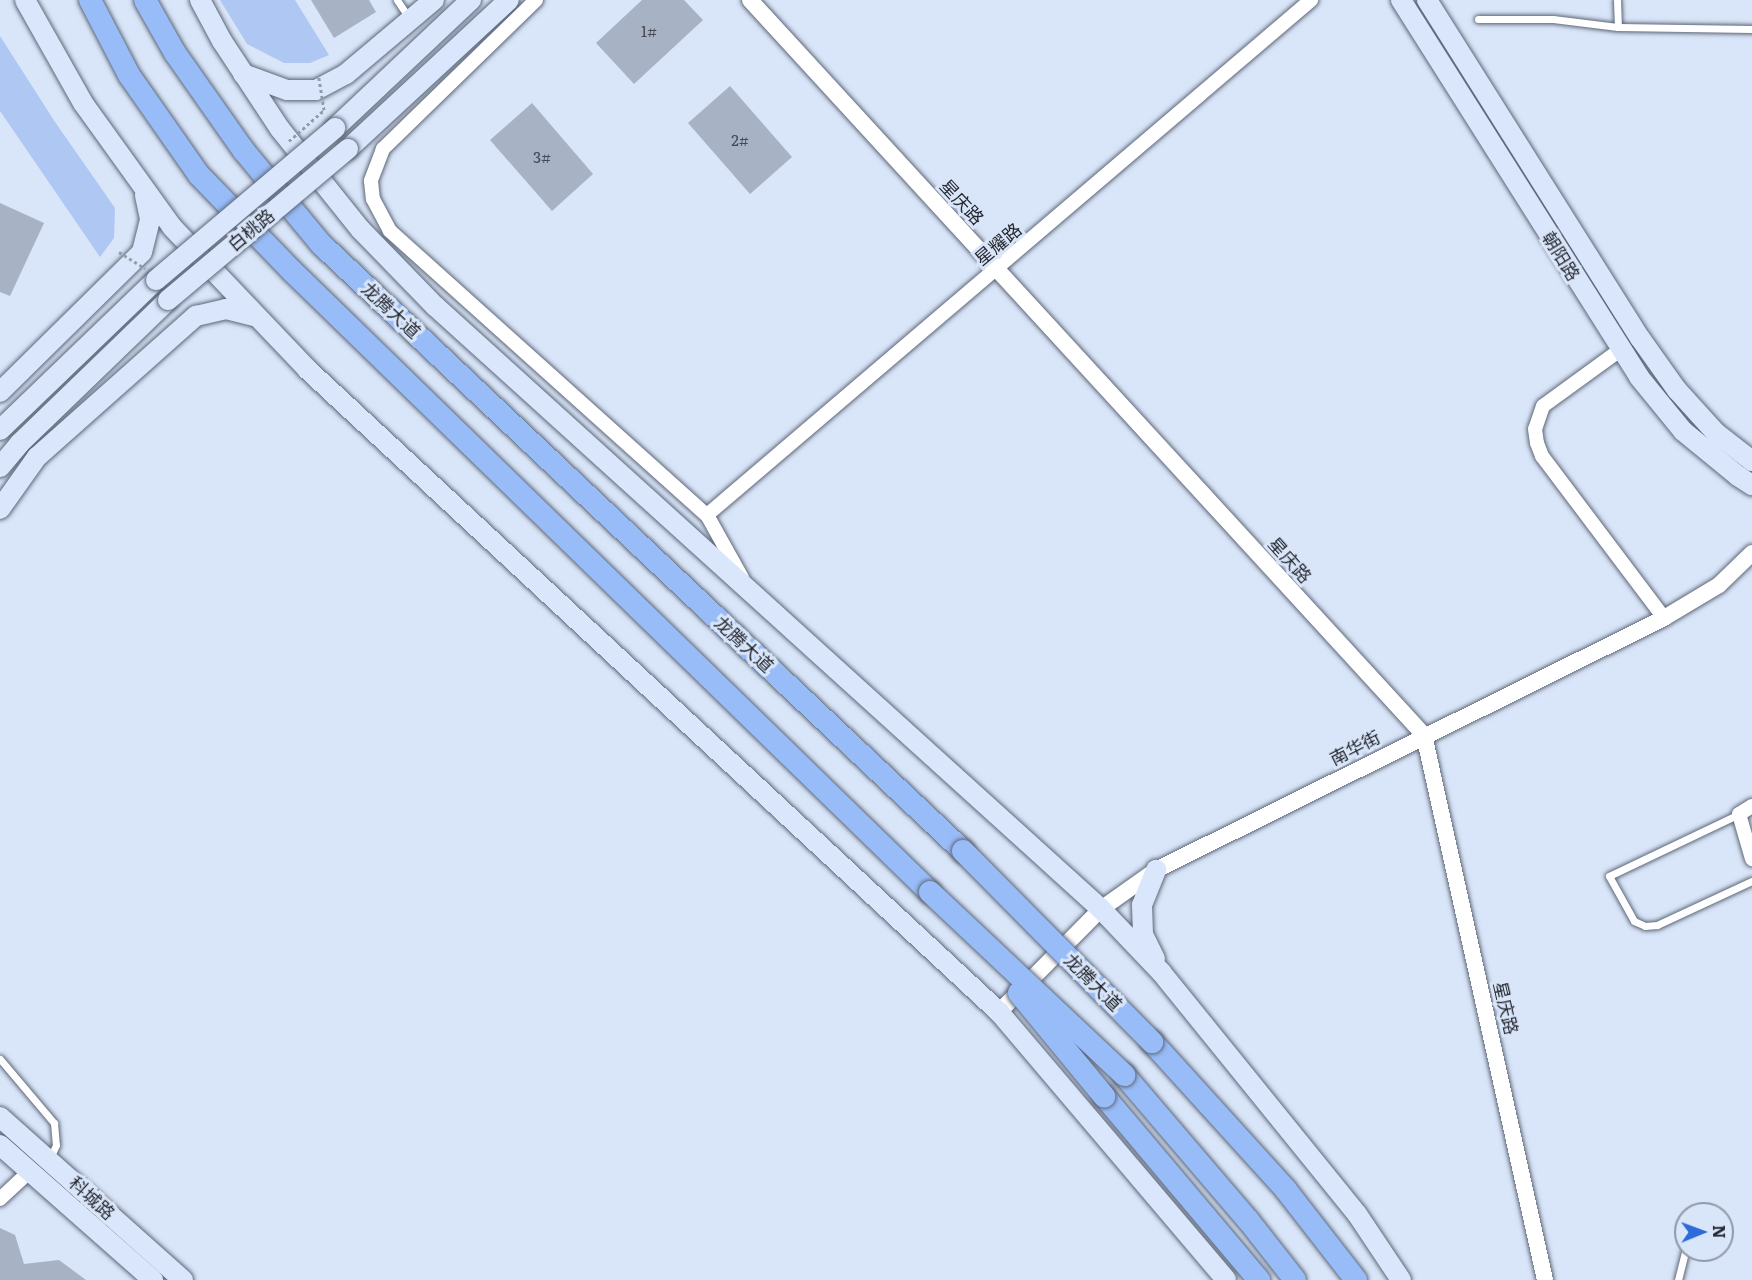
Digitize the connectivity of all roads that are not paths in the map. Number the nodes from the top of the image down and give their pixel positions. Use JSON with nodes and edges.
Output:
{"nodes":[{"id":1,"x":25,"y":0,"type":"edge"},
{"id":2,"x":81,"y":0,"type":"edge"},
{"id":3,"x":90,"y":0,"type":"edge"},
{"id":4,"x":145,"y":0,"type":"edge"},
{"id":5,"x":154,"y":0,"type":"edge"},
{"id":6,"x":200,"y":0,"type":"edge"},
{"id":7,"x":397,"y":0,"type":"edge"},
{"id":8,"x":434,"y":0,"type":"edge"},
{"id":9,"x":471,"y":0,"type":"edge"},
{"id":10,"x":509,"y":0,"type":"edge"},
{"id":11,"x":536,"y":0,"type":"edge"},
{"id":12,"x":750,"y":0,"type":"edge"},
{"id":13,"x":1311,"y":0,"type":"edge"},
{"id":14,"x":1401,"y":0,"type":"edge"},
{"id":15,"x":1427,"y":0,"type":"edge"},
{"id":16,"x":1617,"y":0,"type":"edge"},
{"id":17,"x":1478,"y":19,"type":"dead end"},
{"id":18,"x":410,"y":20,"type":"junction"},
{"id":19,"x":1618,"y":27,"type":"junction"},
{"id":20,"x":1752,"y":29,"type":"edge"},
{"id":21,"x":175,"y":53,"type":"junction"},
{"id":22,"x":243,"y":74,"type":"junction"},
{"id":23,"x":129,"y":75,"type":"junction"},
{"id":24,"x":143,"y":187,"type":"junction"},
{"id":25,"x":997,"y":269,"type":"junction"},
{"id":26,"x":259,"y":318,"type":"junction"},
{"id":27,"x":1620,"y":350,"type":"junction"},
{"id":28,"x":0,"y":392,"type":"edge"},
{"id":29,"x":0,"y":430,"type":"edge"},
{"id":30,"x":1752,"y":461,"type":"edge"},
{"id":31,"x":0,"y":467,"type":"edge"},
{"id":32,"x":1752,"y":485,"type":"edge"},
{"id":33,"x":0,"y":509,"type":"edge"},
{"id":34,"x":707,"y":515,"type":"junction"},
{"id":35,"x":1752,"y":553,"type":"edge"},
{"id":36,"x":750,"y":593,"type":"junction"},
{"id":37,"x":1664,"y":618,"type":"junction"},
{"id":38,"x":1424,"y":735,"type":"junction"},
{"id":39,"x":1752,"y":806,"type":"edge"},
{"id":40,"x":1739,"y":814,"type":"junction"},
{"id":41,"x":1751,"y":852,"type":"edge"},
{"id":42,"x":1156,"y":870,"type":"junction"},
{"id":43,"x":1752,"y":881,"type":"edge"},
{"id":44,"x":1101,"y":909,"type":"junction"},
{"id":45,"x":963,"y":925,"type":"junction"},
{"id":46,"x":1161,"y":972,"type":"junction"},
{"id":47,"x":999,"y":1012,"type":"junction"},
{"id":48,"x":0,"y":1059,"type":"edge"},
{"id":49,"x":0,"y":1118,"type":"edge"},
{"id":50,"x":0,"y":1145,"type":"edge"},
{"id":51,"x":49,"y":1160,"type":"junction"},
{"id":52,"x":31,"y":1170,"type":"junction"},
{"id":53,"x":0,"y":1199,"type":"edge"},
{"id":54,"x":1221,"y":1235,"type":"junction"},
{"id":55,"x":1330,"y":1245,"type":"junction"},
{"id":56,"x":1682,"y":1262,"type":"edge"},
{"id":57,"x":153,"y":1280,"type":"edge"},
{"id":58,"x":183,"y":1280,"type":"edge"},
{"id":59,"x":1226,"y":1280,"type":"edge"},
{"id":60,"x":1242,"y":1280,"type":"edge"},
{"id":61,"x":1259,"y":1280,"type":"edge"},
{"id":62,"x":1295,"y":1280,"type":"edge"},
{"id":63,"x":1356,"y":1280,"type":"edge"},
{"id":64,"x":1371,"y":1280,"type":"edge"},
{"id":65,"x":1401,"y":1280,"type":"edge"},
{"id":66,"x":1545,"y":1280,"type":"edge"},
{"id":67,"x":1678,"y":1280,"type":"edge"}],
"edges":[{"from":1,"to":24,"type":"main road"},
{"from":2,"to":23,"type":"highway"},
{"from":3,"to":23,"type":"highway"},
{"from":4,"to":21,"type":"highway","name":"龙腾大道"},
{"from":5,"to":21,"type":"highway"},
{"from":6,"to":22,"type":"main road"},
{"from":7,"to":18,"type":"lane"},
{"from":8,"to":18,"type":"main road"},
{"from":9,"to":29,"type":"main road","name":"白桃路","bridge":true},
{"from":10,"to":31,"type":"main road","name":"白桃路","bridge":true},
{"from":11,"to":34,"type":"street"},
{"from":12,"to":25,"type":"street","name":"星庆路"},
{"from":13,"to":25,"type":"street","name":"星耀路"},
{"from":14,"to":27,"type":"main road","name":"朝阳路"},
{"from":15,"to":30,"type":"main road","name":"朝阳路"},
{"from":16,"to":19,"type":"lane"},
{"from":17,"to":19,"type":"lane"},
{"from":18,"to":22,"type":"main road"},
{"from":19,"to":20,"type":"lane"},
{"from":21,"to":55,"type":"highway","name":"龙腾大道","bridge":true},
{"from":22,"to":36,"type":"main road"},
{"from":23,"to":45,"type":"highway","bridge":true},
{"from":24,"to":26,"type":"main road"},
{"from":24,"to":28,"type":"main road"},
{"from":25,"to":34,"type":"street","name":"星耀路"},
{"from":25,"to":38,"type":"street","name":"星庆路"},
{"from":26,"to":33,"type":"main road"},
{"from":26,"to":47,"type":"main road"},
{"from":27,"to":32,"type":"main road","name":"朝阳路"},
{"from":27,"to":37,"type":"street"},
{"from":34,"to":36,"type":"street"},
{"from":35,"to":37,"type":"street","name":"南华街"},
{"from":36,"to":44,"type":"main road"},
{"from":37,"to":38,"type":"street","name":"南华街"},
{"from":38,"to":42,"type":"street","name":"南华街"},
{"from":38,"to":66,"type":"street","name":"星庆路"},
{"from":39,"to":40,"type":"street"},
{"from":40,"to":41,"type":"street"},
{"from":40,"to":43,"type":"lane"},
{"from":42,"to":44,"type":"street","name":"南华街"},
{"from":42,"to":46,"type":"main road"},
{"from":44,"to":46,"type":"main road"},
{"from":44,"to":47,"type":"street","name":"南华街"},
{"from":45,"to":54,"type":"highway","bridge":true},
{"from":45,"to":62,"type":"highway","bridge":true},
{"from":46,"to":65,"type":"main road"},
{"from":47,"to":59,"type":"main road"},
{"from":48,"to":51,"type":"lane"},
{"from":49,"to":51,"type":"main road","name":"科城路"},
{"from":50,"to":52,"type":"main road","name":"科城路"},
{"from":51,"to":58,"type":"main road","name":"科城路"},
{"from":52,"to":53,"type":"street"},
{"from":52,"to":57,"type":"main road","name":"科城路"},
{"from":54,"to":60,"type":"highway"},
{"from":54,"to":61,"type":"highway"},
{"from":55,"to":63,"type":"highway","name":"龙腾大道"},
{"from":55,"to":64,"type":"highway"},
{"from":56,"to":67,"type":"lane"}]}
